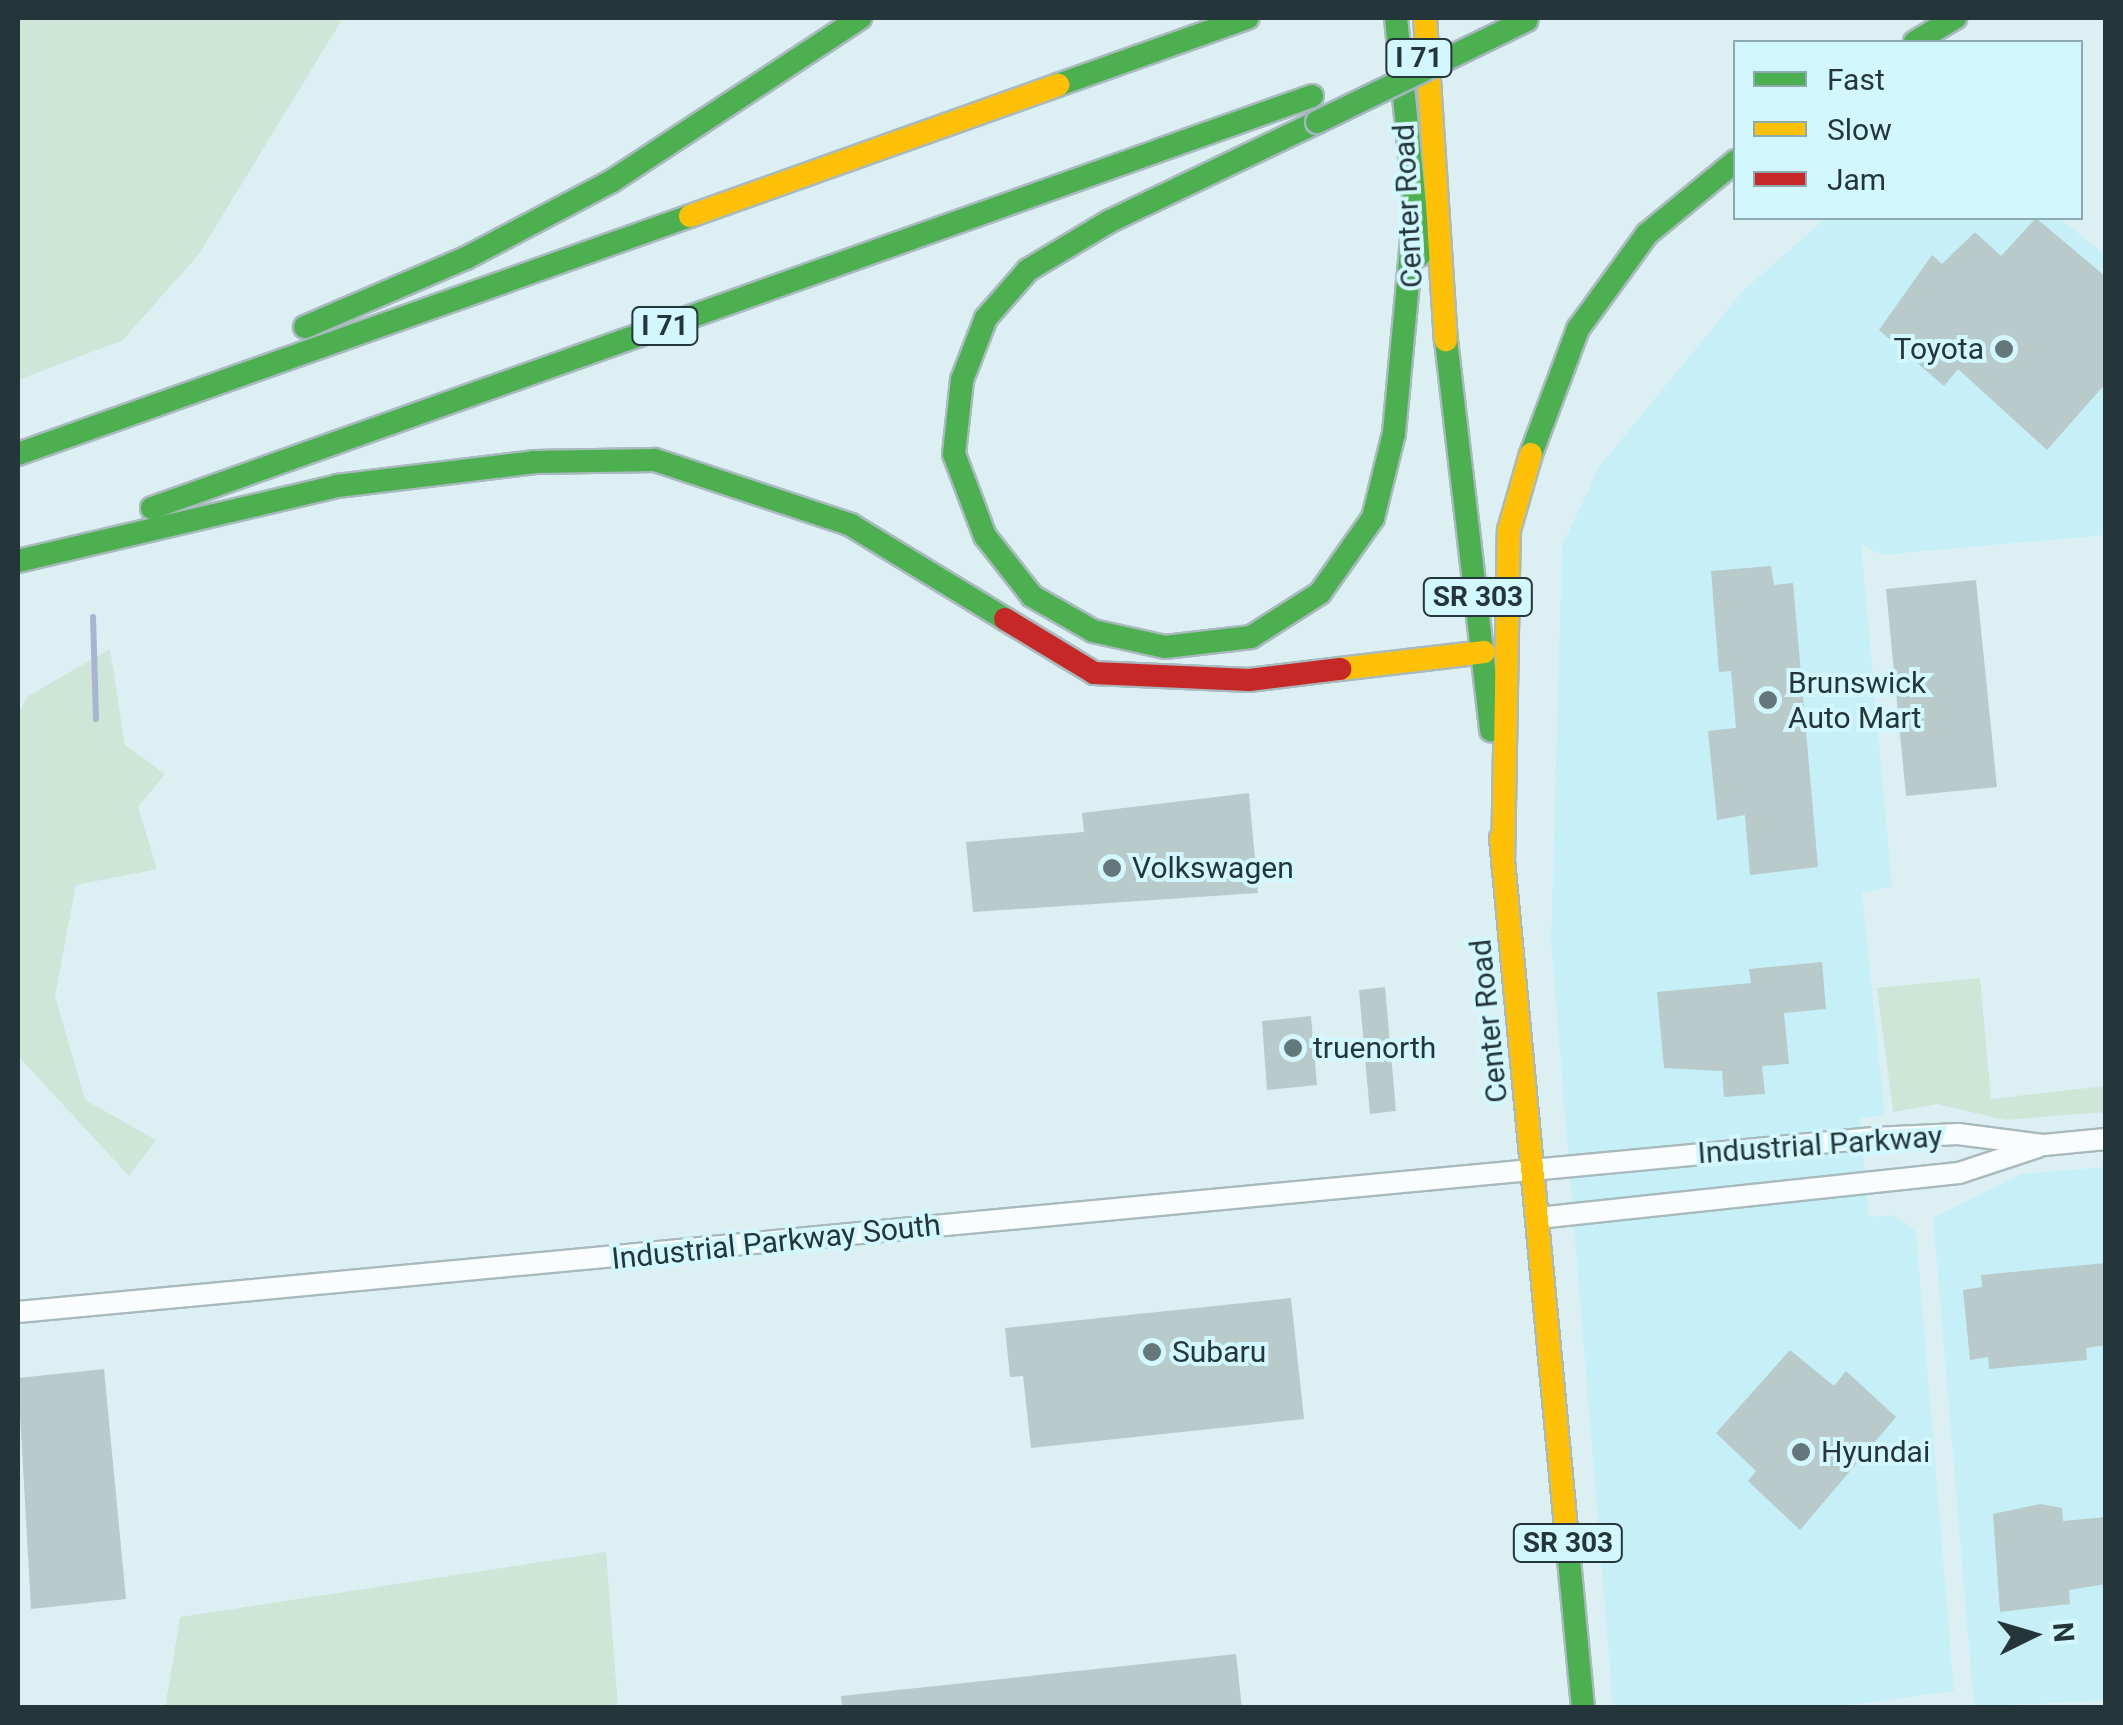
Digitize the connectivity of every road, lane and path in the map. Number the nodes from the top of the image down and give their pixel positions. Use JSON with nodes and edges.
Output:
{"nodes":[{"id":1,"x":860,"y":18,"type":"edge"},
{"id":2,"x":1247,"y":18,"type":"edge"},
{"id":3,"x":1396,"y":18,"type":"edge"},
{"id":4,"x":1426,"y":18,"type":"edge"},
{"id":5,"x":1955,"y":18,"type":"edge"},
{"id":6,"x":1530,"y":19,"type":"edge"},
{"id":7,"x":1918,"y":40,"type":"edge"},
{"id":8,"x":1733,"y":163,"type":"edge"},
{"id":9,"x":1414,"y":228,"type":"junction"},
{"id":10,"x":1445,"y":330,"type":"junction"},
{"id":11,"x":18,"y":452,"type":"edge"},
{"id":12,"x":18,"y":558,"type":"edge"},
{"id":13,"x":1484,"y":652,"type":"junction"},
{"id":14,"x":1503,"y":864,"type":"junction"},
{"id":15,"x":2106,"y":1139,"type":"edge"},
{"id":16,"x":2044,"y":1145,"type":"junction"},
{"id":17,"x":1534,"y":1170,"type":"junction"},
{"id":18,"x":1538,"y":1218,"type":"junction"},
{"id":19,"x":18,"y":1312,"type":"edge"},
{"id":20,"x":1583,"y":1708,"type":"edge"}],
"edges":[{"from":1,"to":11,"type":"main road"},
{"from":2,"to":11,"type":"main road"},
{"from":3,"to":9,"type":"main road","name":"Center Road","number":"SR 303"},
{"from":4,"to":10,"type":"main road","name":"Center Road","number":"SR 303"},
{"from":5,"to":7,"type":"main road"},
{"from":6,"to":9,"type":"main road","bridge":true},
{"from":6,"to":12,"type":"main road","number":"I 71","bridge":true},
{"from":8,"to":14,"type":"main road"},
{"from":9,"to":10,"type":"main road","name":"Center Road","number":"SR 303"},
{"from":10,"to":13,"type":"main road","name":"Center Road","number":"SR 303"},
{"from":12,"to":13,"type":"main road"},
{"from":13,"to":14,"type":"main road","name":"Center Road","number":"SR 303"},
{"from":14,"to":17,"type":"main road","name":"Center Road","number":"SR 303"},
{"from":15,"to":16,"type":"street","name":"Industrial Parkway"},
{"from":16,"to":17,"type":"street","name":"Industrial Parkway"},
{"from":16,"to":18,"type":"street"},
{"from":17,"to":18,"type":"main road","name":"Center Road","number":"SR 303"},
{"from":17,"to":19,"type":"street","name":"Industrial Parkway South"},
{"from":18,"to":20,"type":"main road","name":"Center Road","number":"SR 303"}]}
